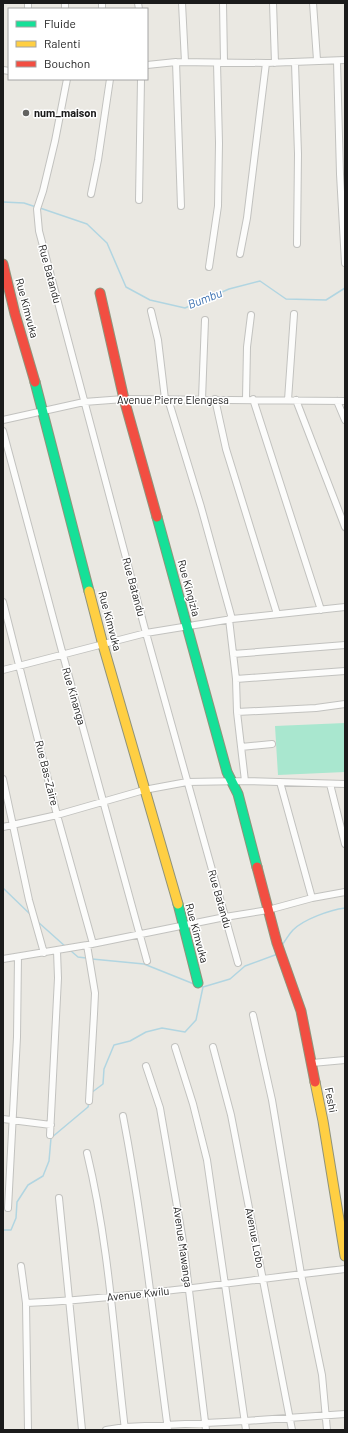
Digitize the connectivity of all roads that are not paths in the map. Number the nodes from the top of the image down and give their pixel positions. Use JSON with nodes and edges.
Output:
{"nodes":[{"id":1,"x":182,"y":3,"type":"edge"},
{"id":2,"x":223,"y":3,"type":"edge"},
{"id":3,"x":273,"y":3,"type":"edge"},
{"id":4,"x":313,"y":3,"type":"edge"},
{"id":5,"x":317,"y":60,"type":"junction"},
{"id":6,"x":345,"y":60,"type":"edge"},
{"id":7,"x":337,"y":61,"type":"junction"},
{"id":8,"x":176,"y":62,"type":"junction"},
{"id":9,"x":185,"y":62,"type":"junction"},
{"id":10,"x":224,"y":62,"type":"junction"},
{"id":11,"x":217,"y":63,"type":"junction"},
{"id":12,"x":266,"y":63,"type":"junction"},
{"id":13,"x":275,"y":63,"type":"junction"},
{"id":14,"x":296,"y":63,"type":"junction"},
{"id":15,"x":148,"y":65,"type":"edge"},
{"id":16,"x":67,"y":80,"type":"edge"},
{"id":17,"x":110,"y":80,"type":"edge"},
{"id":18,"x":141,"y":80,"type":"edge"},
{"id":19,"x":91,"y":194,"type":"dead end"},
{"id":20,"x":139,"y":200,"type":"dead end"},
{"id":21,"x":181,"y":206,"type":"dead end"},
{"id":22,"x":297,"y":244,"type":"dead end"},
{"id":23,"x":240,"y":254,"type":"dead end"},
{"id":24,"x":344,"y":263,"type":"edge"},
{"id":25,"x":3,"y":264,"type":"edge"},
{"id":26,"x":209,"y":267,"type":"dead end"},
{"id":27,"x":100,"y":294,"type":"dead end"},
{"id":28,"x":151,"y":311,"type":"dead end"},
{"id":29,"x":294,"y":314,"type":"dead end"},
{"id":30,"x":251,"y":315,"type":"dead end"},
{"id":31,"x":204,"y":320,"type":"dead end"},
{"id":32,"x":124,"y":399,"type":"junction"},
{"id":33,"x":167,"y":399,"type":"junction"},
{"id":34,"x":202,"y":399,"type":"junction"},
{"id":35,"x":214,"y":399,"type":"junction"},
{"id":36,"x":246,"y":399,"type":"junction"},
{"id":37,"x":253,"y":399,"type":"junction"},
{"id":38,"x":288,"y":400,"type":"junction"},
{"id":39,"x":296,"y":400,"type":"junction"},
{"id":40,"x":337,"y":401,"type":"junction"},
{"id":41,"x":345,"y":401,"type":"edge"},
{"id":42,"x":84,"y":402,"type":"junction"},
{"id":43,"x":43,"y":411,"type":"junction"},
{"id":44,"x":3,"y":420,"type":"edge"},
{"id":45,"x":345,"y":420,"type":"edge"},
{"id":46,"x":3,"y":431,"type":"edge"},
{"id":47,"x":345,"y":527,"type":"edge"},
{"id":48,"x":3,"y":602,"type":"edge"},
{"id":49,"x":345,"y":607,"type":"edge"},
{"id":50,"x":321,"y":610,"type":"junction"},
{"id":51,"x":277,"y":614,"type":"junction"},
{"id":52,"x":230,"y":619,"type":"junction"},
{"id":53,"x":187,"y":626,"type":"junction"},
{"id":54,"x":146,"y":633,"type":"junction"},
{"id":55,"x":103,"y":644,"type":"junction"},
{"id":56,"x":345,"y":645,"type":"edge"},
{"id":57,"x":233,"y":654,"type":"junction"},
{"id":58,"x":63,"y":655,"type":"junction"},
{"id":59,"x":20,"y":667,"type":"junction"},
{"id":60,"x":3,"y":670,"type":"edge"},
{"id":61,"x":345,"y":671,"type":"edge"},
{"id":62,"x":236,"y":679,"type":"junction"},
{"id":63,"x":345,"y":704,"type":"edge"},
{"id":64,"x":237,"y":712,"type":"junction"},
{"id":65,"x":272,"y":744,"type":"dead end"},
{"id":66,"x":241,"y":747,"type":"junction"},
{"id":67,"x":3,"y":779,"type":"edge"},
{"id":68,"x":246,"y":781,"type":"junction"},
{"id":69,"x":187,"y":782,"type":"junction"},
{"id":70,"x":232,"y":782,"type":"junction"},
{"id":71,"x":280,"y":782,"type":"junction"},
{"id":72,"x":330,"y":784,"type":"junction"},
{"id":73,"x":345,"y":784,"type":"edge"},
{"id":74,"x":144,"y":790,"type":"junction"},
{"id":75,"x":104,"y":802,"type":"junction"},
{"id":76,"x":57,"y":815,"type":"junction"},
{"id":77,"x":13,"y":825,"type":"junction"},
{"id":78,"x":3,"y":828,"type":"edge"},
{"id":79,"x":345,"y":844,"type":"edge"},
{"id":80,"x":345,"y":892,"type":"edge"},
{"id":81,"x":312,"y":898,"type":"junction"},
{"id":82,"x":268,"y":910,"type":"junction"},
{"id":83,"x":225,"y":917,"type":"junction"},
{"id":84,"x":184,"y":925,"type":"junction"},
{"id":85,"x":140,"y":934,"type":"junction"},
{"id":86,"x":90,"y":945,"type":"junction"},
{"id":87,"x":57,"y":951,"type":"junction"},
{"id":88,"x":44,"y":953,"type":"junction"},
{"id":89,"x":18,"y":957,"type":"junction"},
{"id":90,"x":3,"y":959,"type":"edge"},
{"id":91,"x":147,"y":961,"type":"dead end"},
{"id":92,"x":238,"y":963,"type":"dead end"},
{"id":93,"x":198,"y":983,"type":"dead end"},
{"id":94,"x":253,"y":1015,"type":"dead end"},
{"id":95,"x":174,"y":1047,"type":"dead end"},
{"id":96,"x":213,"y":1048,"type":"dead end"},
{"id":97,"x":345,"y":1060,"type":"edge"},
{"id":98,"x":312,"y":1063,"type":"junction"},
{"id":99,"x":146,"y":1066,"type":"dead end"},
{"id":100,"x":89,"y":1101,"type":"dead end"},
{"id":101,"x":123,"y":1116,"type":"dead end"},
{"id":102,"x":3,"y":1119,"type":"edge"},
{"id":103,"x":12,"y":1120,"type":"junction"},
{"id":104,"x":51,"y":1125,"type":"junction"},
{"id":105,"x":50,"y":1135,"type":"dead end"},
{"id":106,"x":87,"y":1153,"type":"dead end"},
{"id":107,"x":59,"y":1198,"type":"dead end"},
{"id":108,"x":8,"y":1208,"type":"dead end"},
{"id":109,"x":345,"y":1256,"type":"edge"},
{"id":110,"x":20,"y":1266,"type":"dead end"},
{"id":111,"x":345,"y":1269,"type":"edge"},
{"id":112,"x":301,"y":1274,"type":"junction"},
{"id":113,"x":263,"y":1278,"type":"junction"},
{"id":114,"x":226,"y":1284,"type":"junction"},
{"id":115,"x":189,"y":1289,"type":"junction"},
{"id":116,"x":151,"y":1293,"type":"junction"},
{"id":117,"x":111,"y":1297,"type":"junction"},
{"id":118,"x":69,"y":1301,"type":"junction"},
{"id":119,"x":26,"y":1304,"type":"junction"},
{"id":120,"x":345,"y":1414,"type":"edge"},
{"id":121,"x":326,"y":1415,"type":"junction"},
{"id":122,"x":291,"y":1419,"type":"junction"},
{"id":123,"x":245,"y":1422,"type":"junction"},
{"id":124,"x":206,"y":1427,"type":"edge"},
{"id":125,"x":168,"y":1428,"type":"edge"},
{"id":126,"x":125,"y":1429,"type":"edge"},
{"id":127,"x":28,"y":1430,"type":"edge"},
{"id":128,"x":82,"y":1430,"type":"edge"},
{"id":129,"x":106,"y":1430,"type":"edge"},
{"id":130,"x":246,"y":1430,"type":"edge"},
{"id":131,"x":292,"y":1430,"type":"edge"},
{"id":132,"x":327,"y":1430,"type":"edge"}],
"edges":[{"from":1,"to":9,"type":"street"},
{"from":2,"to":10,"type":"street"},
{"from":3,"to":13,"type":"street"},
{"from":4,"to":5,"type":"street"},
{"from":5,"to":7,"type":"street"},
{"from":5,"to":14,"type":"street"},
{"from":6,"to":7,"type":"street"},
{"from":7,"to":24,"type":"street"},
{"from":8,"to":9,"type":"street"},
{"from":8,"to":15,"type":"street"},
{"from":8,"to":21,"type":"street"},
{"from":9,"to":11,"type":"street"},
{"from":10,"to":11,"type":"street"},
{"from":10,"to":12,"type":"street"},
{"from":11,"to":26,"type":"street"},
{"from":12,"to":13,"type":"street"},
{"from":12,"to":23,"type":"street"},
{"from":13,"to":14,"type":"street"},
{"from":14,"to":22,"type":"street"},
{"from":16,"to":42,"type":"street","name":"Rue Batandu"},
{"from":17,"to":19,"type":"street"},
{"from":18,"to":20,"type":"street"},
{"from":25,"to":43,"type":"street","name":"Rue Kimvuka"},
{"from":27,"to":32,"type":"street","name":"Rue Kingizia"},
{"from":28,"to":33,"type":"street"},
{"from":29,"to":38,"type":"street"},
{"from":30,"to":36,"type":"street"},
{"from":31,"to":34,"type":"street"},
{"from":32,"to":33,"type":"street","name":"Avenue Pierre Elengesa"},
{"from":32,"to":42,"type":"street","name":"Avenue Pierre Elengesa"},
{"from":32,"to":53,"type":"street","name":"Rue Kingizia"},
{"from":33,"to":34,"type":"street","name":"Avenue Pierre Elengesa"},
{"from":33,"to":52,"type":"street"},
{"from":34,"to":35,"type":"street","name":"Avenue Pierre Elengesa"},
{"from":35,"to":36,"type":"street","name":"Avenue Pierre Elengesa"},
{"from":35,"to":51,"type":"street"},
{"from":36,"to":37,"type":"street","name":"Avenue Pierre Elengesa"},
{"from":37,"to":38,"type":"street","name":"Avenue Pierre Elengesa"},
{"from":37,"to":50,"type":"street"},
{"from":38,"to":39,"type":"street","name":"Avenue Pierre Elengesa"},
{"from":39,"to":40,"type":"street","name":"Avenue Pierre Elengesa"},
{"from":39,"to":47,"type":"street"},
{"from":40,"to":41,"type":"street","name":"Avenue Pierre Elengesa"},
{"from":40,"to":45,"type":"street"},
{"from":42,"to":43,"type":"street","name":"Avenue Pierre Elengesa"},
{"from":42,"to":54,"type":"street","name":"Rue Batandu"},
{"from":43,"to":44,"type":"street","name":"Avenue Pierre Elengesa"},
{"from":43,"to":55,"type":"street","name":"Rue Kimvuka"},
{"from":46,"to":58,"type":"street","name":"Rue Kinanga"},
{"from":48,"to":59,"type":"street","name":"Rue Bas-Zaire"},
{"from":49,"to":50,"type":"street"},
{"from":50,"to":51,"type":"street"},
{"from":51,"to":52,"type":"street"},
{"from":52,"to":53,"type":"street"},
{"from":52,"to":57,"type":"street"},
{"from":53,"to":54,"type":"street"},
{"from":53,"to":70,"type":"street","name":"Rue Kingizia"},
{"from":54,"to":55,"type":"street"},
{"from":54,"to":69,"type":"street","name":"Rue Batandu"},
{"from":55,"to":58,"type":"street"},
{"from":55,"to":74,"type":"street","name":"Rue Kimvuka"},
{"from":56,"to":57,"type":"street"},
{"from":57,"to":62,"type":"street"},
{"from":58,"to":59,"type":"street"},
{"from":58,"to":75,"type":"street","name":"Rue Kinanga"},
{"from":59,"to":60,"type":"street"},
{"from":59,"to":76,"type":"street","name":"Rue Bas-Zaire"},
{"from":61,"to":62,"type":"street"},
{"from":62,"to":64,"type":"street"},
{"from":63,"to":64,"type":"street"},
{"from":64,"to":66,"type":"street"},
{"from":65,"to":66,"type":"street"},
{"from":66,"to":68,"type":"street"},
{"from":67,"to":77,"type":"street"},
{"from":68,"to":70,"type":"street"},
{"from":68,"to":71,"type":"street"},
{"from":69,"to":70,"type":"street"},
{"from":69,"to":74,"type":"street"},
{"from":69,"to":83,"type":"street","name":"Rue Batandu"},
{"from":70,"to":82,"type":"street","name":"Rue Kingizia"},
{"from":71,"to":72,"type":"street"},
{"from":71,"to":81,"type":"street"},
{"from":72,"to":73,"type":"street"},
{"from":72,"to":79,"type":"street"},
{"from":74,"to":75,"type":"street"},
{"from":74,"to":84,"type":"street","name":"Rue Kimvuka"},
{"from":75,"to":76,"type":"street"},
{"from":75,"to":85,"type":"street","name":"Rue Kinanga"},
{"from":76,"to":77,"type":"street"},
{"from":76,"to":86,"type":"street","name":"Rue Bas-Zaire"},
{"from":77,"to":78,"type":"street"},
{"from":77,"to":88,"type":"street"},
{"from":80,"to":81,"type":"street"},
{"from":81,"to":82,"type":"street"},
{"from":82,"to":83,"type":"street"},
{"from":82,"to":98,"type":"street","name":"Feshi"},
{"from":83,"to":84,"type":"street"},
{"from":83,"to":92,"type":"street","name":"Rue Batandu"},
{"from":84,"to":85,"type":"street"},
{"from":84,"to":93,"type":"street","name":"Rue Kimvuka"},
{"from":85,"to":86,"type":"street"},
{"from":85,"to":91,"type":"street","name":"Rue Kinanga"},
{"from":86,"to":87,"type":"street"},
{"from":86,"to":100,"type":"street","name":"Rue Bas-Zaire"},
{"from":87,"to":88,"type":"street"},
{"from":87,"to":104,"type":"street"},
{"from":88,"to":89,"type":"street"},
{"from":89,"to":90,"type":"street"},
{"from":89,"to":103,"type":"street"},
{"from":94,"to":112,"type":"street"},
{"from":95,"to":114,"type":"street"},
{"from":96,"to":113,"type":"street","name":"Avenue Lobo"},
{"from":97,"to":98,"type":"street"},
{"from":98,"to":109,"type":"street","name":"Feshi"},
{"from":99,"to":115,"type":"street","name":"Avenue Mawanga"},
{"from":101,"to":116,"type":"street"},
{"from":102,"to":103,"type":"street"},
{"from":103,"to":104,"type":"street"},
{"from":103,"to":108,"type":"street"},
{"from":104,"to":105,"type":"street"},
{"from":106,"to":117,"type":"street"},
{"from":107,"to":118,"type":"street"},
{"from":110,"to":119,"type":"street"},
{"from":111,"to":112,"type":"street","name":"Avenue Kwilu"},
{"from":112,"to":113,"type":"street","name":"Avenue Kwilu"},
{"from":112,"to":121,"type":"street"},
{"from":113,"to":114,"type":"street","name":"Avenue Kwilu"},
{"from":113,"to":122,"type":"street","name":"Avenue Lobo"},
{"from":114,"to":115,"type":"street","name":"Avenue Kwilu"},
{"from":114,"to":123,"type":"street"},
{"from":115,"to":116,"type":"street","name":"Avenue Kwilu"},
{"from":115,"to":124,"type":"street","name":"Avenue Mawanga"},
{"from":116,"to":117,"type":"street","name":"Avenue Kwilu"},
{"from":116,"to":125,"type":"street"},
{"from":117,"to":118,"type":"street","name":"Avenue Kwilu"},
{"from":117,"to":126,"type":"street"},
{"from":118,"to":119,"type":"street","name":"Avenue Kwilu"},
{"from":118,"to":128,"type":"street"},
{"from":119,"to":127,"type":"street"},
{"from":120,"to":121,"type":"street"},
{"from":121,"to":122,"type":"street"},
{"from":121,"to":132,"type":"street"},
{"from":122,"to":123,"type":"street"},
{"from":122,"to":131,"type":"street","name":"Avenue Lobo"},
{"from":123,"to":124,"type":"street"},
{"from":123,"to":130,"type":"street"},
{"from":124,"to":125,"type":"street"},
{"from":125,"to":126,"type":"street"},
{"from":126,"to":129,"type":"street"}]}
